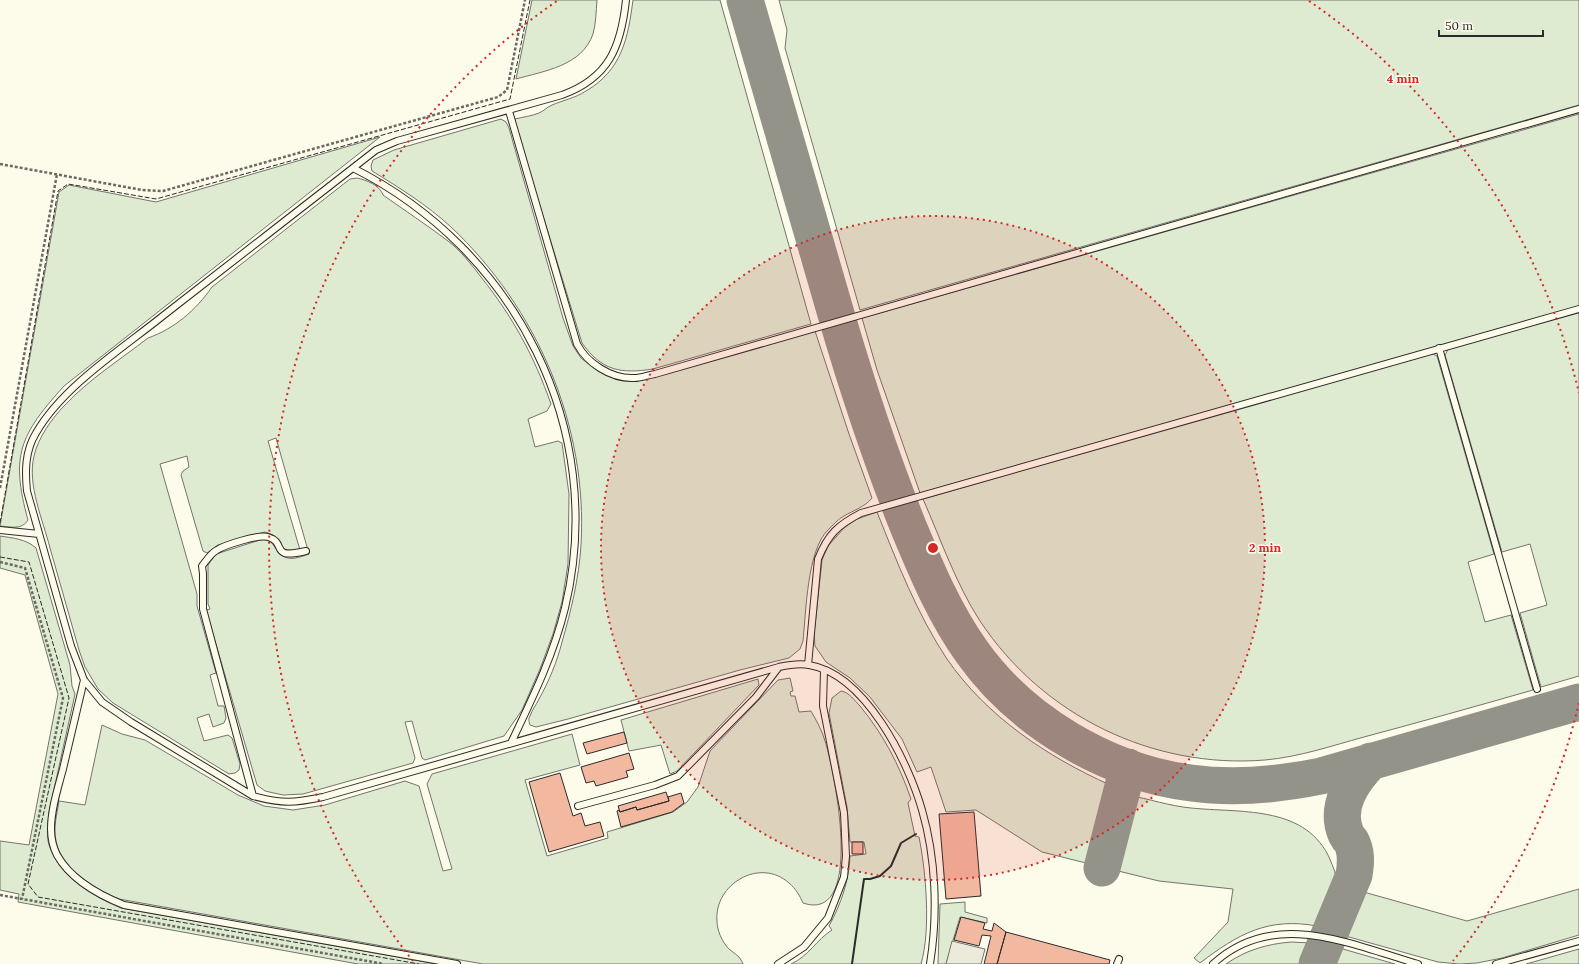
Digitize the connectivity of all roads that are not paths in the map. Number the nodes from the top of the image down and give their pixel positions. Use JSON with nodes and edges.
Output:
{"nodes":[{"id":1,"x":626,"y":0,"type":"edge"},
{"id":2,"x":1579,"y":109,"type":"edge"},
{"id":3,"x":509,"y":111,"type":"junction"},
{"id":4,"x":353,"y":168,"type":"junction"},
{"id":5,"x":1579,"y":308,"type":"edge"},
{"id":6,"x":1439,"y":348,"type":"junction"},
{"id":7,"x":0,"y":530,"type":"edge"},
{"id":8,"x":39,"y":534,"type":"junction"},
{"id":9,"x":306,"y":551,"type":"dead end"},
{"id":10,"x":808,"y":665,"type":"junction"},
{"id":11,"x":779,"y":667,"type":"junction"},
{"id":12,"x":824,"y":670,"type":"junction"},
{"id":13,"x":84,"y":680,"type":"junction"},
{"id":14,"x":1537,"y":689,"type":"dead end"},
{"id":15,"x":512,"y":743,"type":"junction"},
{"id":16,"x":254,"y":796,"type":"junction"},
{"id":17,"x":578,"y":806,"type":"dead end"},
{"id":18,"x":1579,"y":941,"type":"edge"},
{"id":19,"x":457,"y":964,"type":"edge"},
{"id":20,"x":778,"y":964,"type":"edge"},
{"id":21,"x":930,"y":964,"type":"edge"},
{"id":22,"x":1213,"y":964,"type":"edge"},
{"id":23,"x":1418,"y":964,"type":"edge"},
{"id":24,"x":1496,"y":964,"type":"edge"}],
"edges":[{"from":1,"to":3,"type":"lane"},
{"from":2,"to":3,"type":"lane"},
{"from":3,"to":4,"type":"lane"},
{"from":4,"to":8,"type":"lane"},
{"from":4,"to":15,"type":"lane"},
{"from":5,"to":6,"type":"lane"},
{"from":6,"to":10,"type":"lane"},
{"from":6,"to":14,"type":"lane"},
{"from":7,"to":8,"type":"lane"},
{"from":8,"to":13,"type":"lane"},
{"from":9,"to":16,"type":"lane"},
{"from":10,"to":11,"type":"lane"},
{"from":10,"to":12,"type":"lane"},
{"from":11,"to":15,"type":"lane"},
{"from":11,"to":17,"type":"lane"},
{"from":12,"to":20,"type":"lane"},
{"from":12,"to":21,"type":"lane"},
{"from":13,"to":16,"type":"lane"},
{"from":13,"to":19,"type":"lane"},
{"from":15,"to":16,"type":"lane"},
{"from":18,"to":24,"type":"lane"},
{"from":22,"to":23,"type":"lane"}]}
